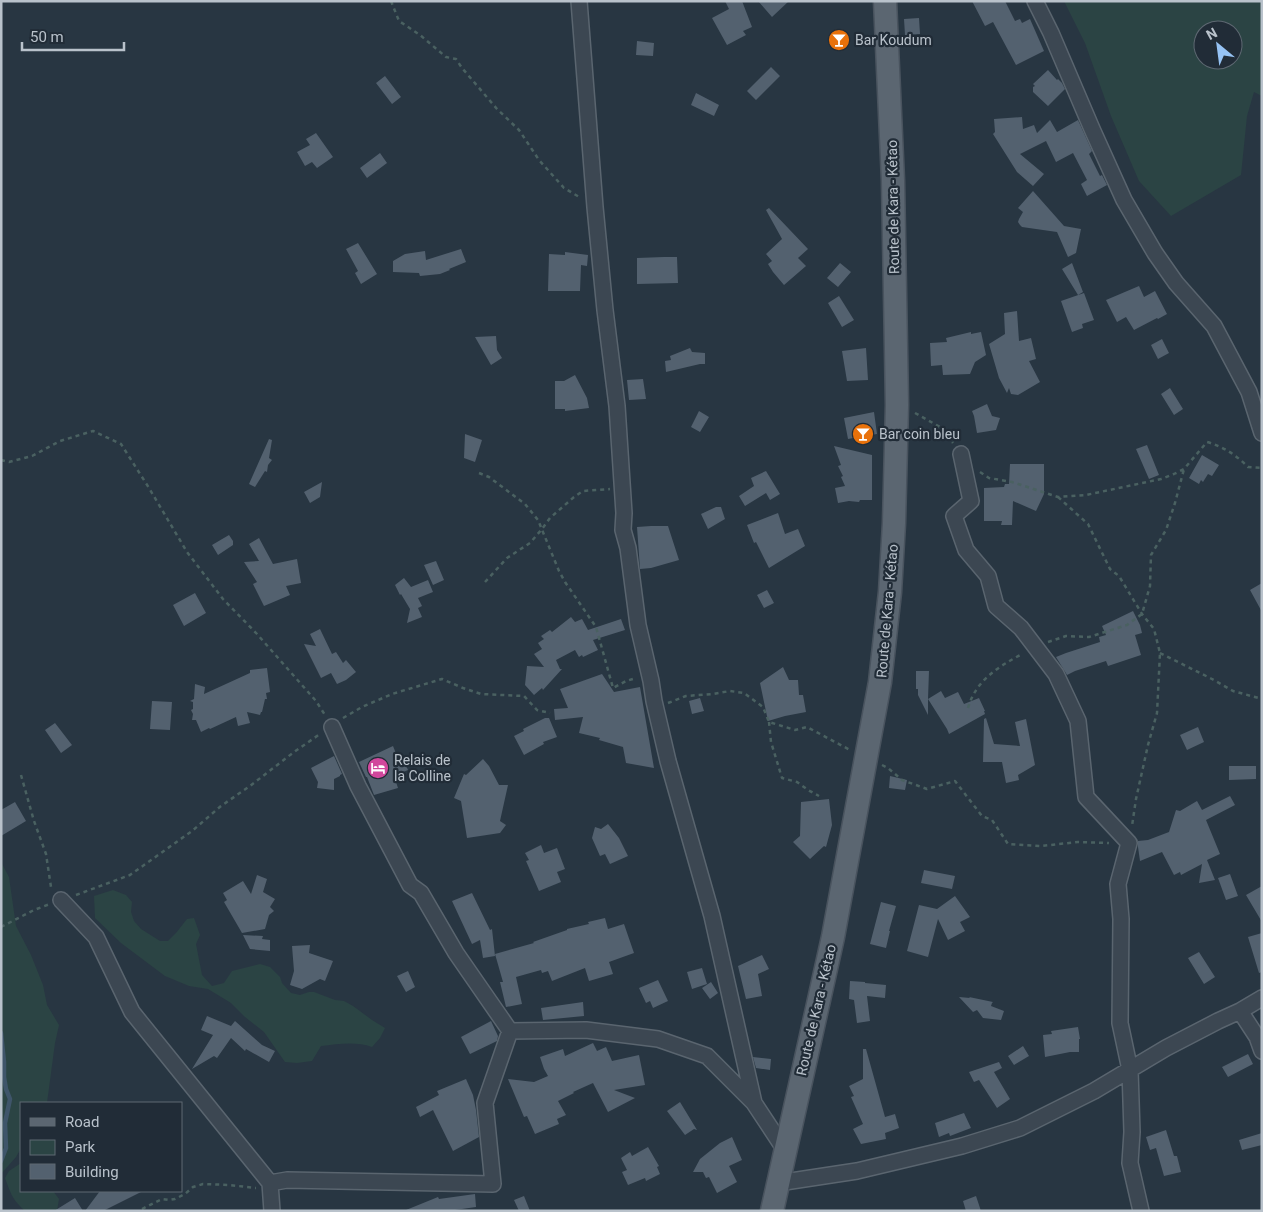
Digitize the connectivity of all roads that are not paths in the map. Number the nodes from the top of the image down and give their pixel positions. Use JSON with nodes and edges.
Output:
{"nodes":[{"id":1,"x":579,"y":1,"type":"edge"},
{"id":2,"x":885,"y":1,"type":"edge"},
{"id":3,"x":1035,"y":1,"type":"edge"},
{"id":4,"x":1262,"y":433,"type":"edge"},
{"id":5,"x":961,"y":454,"type":"road end"},
{"id":6,"x":332,"y":727,"type":"road end"},
{"id":7,"x":61,"y":900,"type":"road end"},
{"id":8,"x":1262,"y":998,"type":"edge"},
{"id":9,"x":1240,"y":1011,"type":"junction"},
{"id":10,"x":510,"y":1031,"type":"junction"},
{"id":11,"x":1262,"y":1051,"type":"edge"},
{"id":12,"x":1130,"y":1070,"type":"junction"},
{"id":13,"x":754,"y":1103,"type":"junction"},
{"id":14,"x":785,"y":1150,"type":"junction"},
{"id":15,"x":778,"y":1182,"type":"junction"},
{"id":16,"x":270,"y":1185,"type":"junction"},
{"id":17,"x":272,"y":1211,"type":"edge"},
{"id":18,"x":772,"y":1211,"type":"edge"},
{"id":19,"x":1141,"y":1211,"type":"edge"}],
"edges":[{"from":1,"to":13,"type":"street"},
{"from":2,"to":14,"type":"main road","name":"Route de Kara - Kétao"},
{"from":3,"to":4,"type":"street"},
{"from":5,"to":12,"type":"street"},
{"from":6,"to":10,"type":"street"},
{"from":7,"to":16,"type":"street"},
{"from":8,"to":9,"type":"street"},
{"from":9,"to":11,"type":"street"},
{"from":9,"to":12,"type":"street"},
{"from":10,"to":13,"type":"street"},
{"from":10,"to":16,"type":"street"},
{"from":12,"to":15,"type":"street"},
{"from":12,"to":19,"type":"street"},
{"from":13,"to":14,"type":"street"},
{"from":14,"to":15,"type":"main road","name":"Route de Kara - Kétao"},
{"from":15,"to":18,"type":"main road","name":"Route de Kara - Kétao"},
{"from":16,"to":17,"type":"street"}]}
